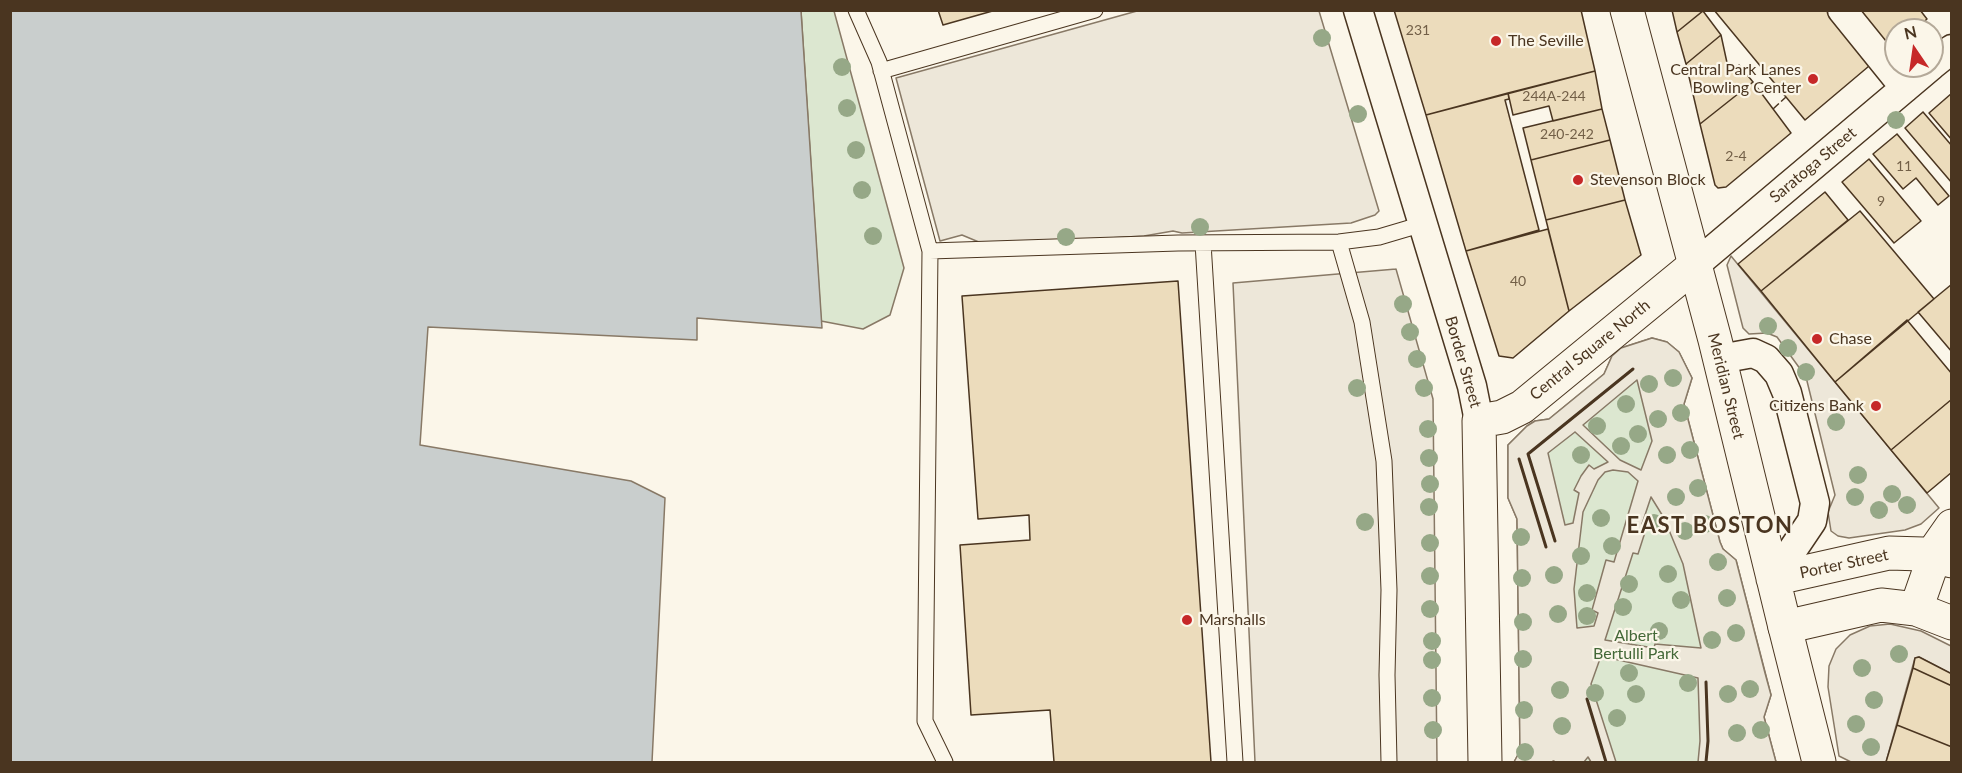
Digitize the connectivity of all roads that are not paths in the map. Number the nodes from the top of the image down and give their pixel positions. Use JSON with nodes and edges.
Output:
{"nodes":[{"id":1,"x":856,"y":10,"type":"edge"},
{"id":2,"x":1095,"y":10,"type":"edge"},
{"id":3,"x":1358,"y":10,"type":"edge"},
{"id":4,"x":1628,"y":10,"type":"edge"},
{"id":5,"x":1842,"y":10,"type":"edge"},
{"id":6,"x":881,"y":70,"type":"junction"},
{"id":7,"x":1917,"y":78,"type":"edge"},
{"id":8,"x":1905,"y":88,"type":"junction"},
{"id":9,"x":1423,"y":224,"type":"junction"},
{"id":10,"x":1339,"y":242,"type":"junction"},
{"id":11,"x":1203,"y":243,"type":"junction"},
{"id":12,"x":930,"y":251,"type":"junction"},
{"id":13,"x":1695,"y":265,"type":"junction"},
{"id":14,"x":1720,"y":359,"type":"junction"},
{"id":15,"x":1479,"y":421,"type":"junction"},
{"id":16,"x":1952,"y":526,"type":"edge"},
{"id":17,"x":1943,"y":558,"type":"edge"},
{"id":18,"x":1773,"y":579,"type":"junction"},
{"id":19,"x":1916,"y":609,"type":"junction"},
{"id":20,"x":1952,"y":623,"type":"edge"},
{"id":21,"x":1785,"y":627,"type":"junction"},
{"id":22,"x":945,"y":762,"type":"edge"},
{"id":23,"x":1235,"y":762,"type":"edge"},
{"id":24,"x":1389,"y":762,"type":"edge"},
{"id":25,"x":1485,"y":762,"type":"edge"},
{"id":26,"x":1819,"y":762,"type":"edge"}],
"edges":[{"from":1,"to":6,"type":"lane"},
{"from":2,"to":6,"type":"lane"},
{"from":3,"to":9,"type":"street","name":"Border Street"},
{"from":4,"to":13,"type":"main road","name":"Meridian Street"},
{"from":5,"to":8,"type":"street"},
{"from":6,"to":12,"type":"lane"},
{"from":7,"to":8,"type":"street","name":"Saratoga Street"},
{"from":8,"to":13,"type":"street","name":"Saratoga Street"},
{"from":9,"to":10,"type":"lane"},
{"from":9,"to":15,"type":"street","name":"Border Street"},
{"from":10,"to":11,"type":"lane"},
{"from":10,"to":24,"type":"lane"},
{"from":11,"to":12,"type":"lane"},
{"from":11,"to":23,"type":"lane"},
{"from":12,"to":22,"type":"lane"},
{"from":13,"to":14,"type":"main road","name":"Meridian Street"},
{"from":13,"to":15,"type":"main road","name":"Central Square North"},
{"from":14,"to":18,"type":"main road","name":"Meridian Street"},
{"from":14,"to":18,"type":"street"},
{"from":15,"to":25,"type":"main road","name":"Border Street"},
{"from":16,"to":17,"type":"main road"},
{"from":17,"to":18,"type":"main road","name":"Porter Street"},
{"from":17,"to":19,"type":"main road"},
{"from":18,"to":21,"type":"main road","name":"Meridian Street"},
{"from":19,"to":20,"type":"main road"},
{"from":19,"to":21,"type":"main road"},
{"from":21,"to":26,"type":"main road","name":"Meridian Street"}]}
